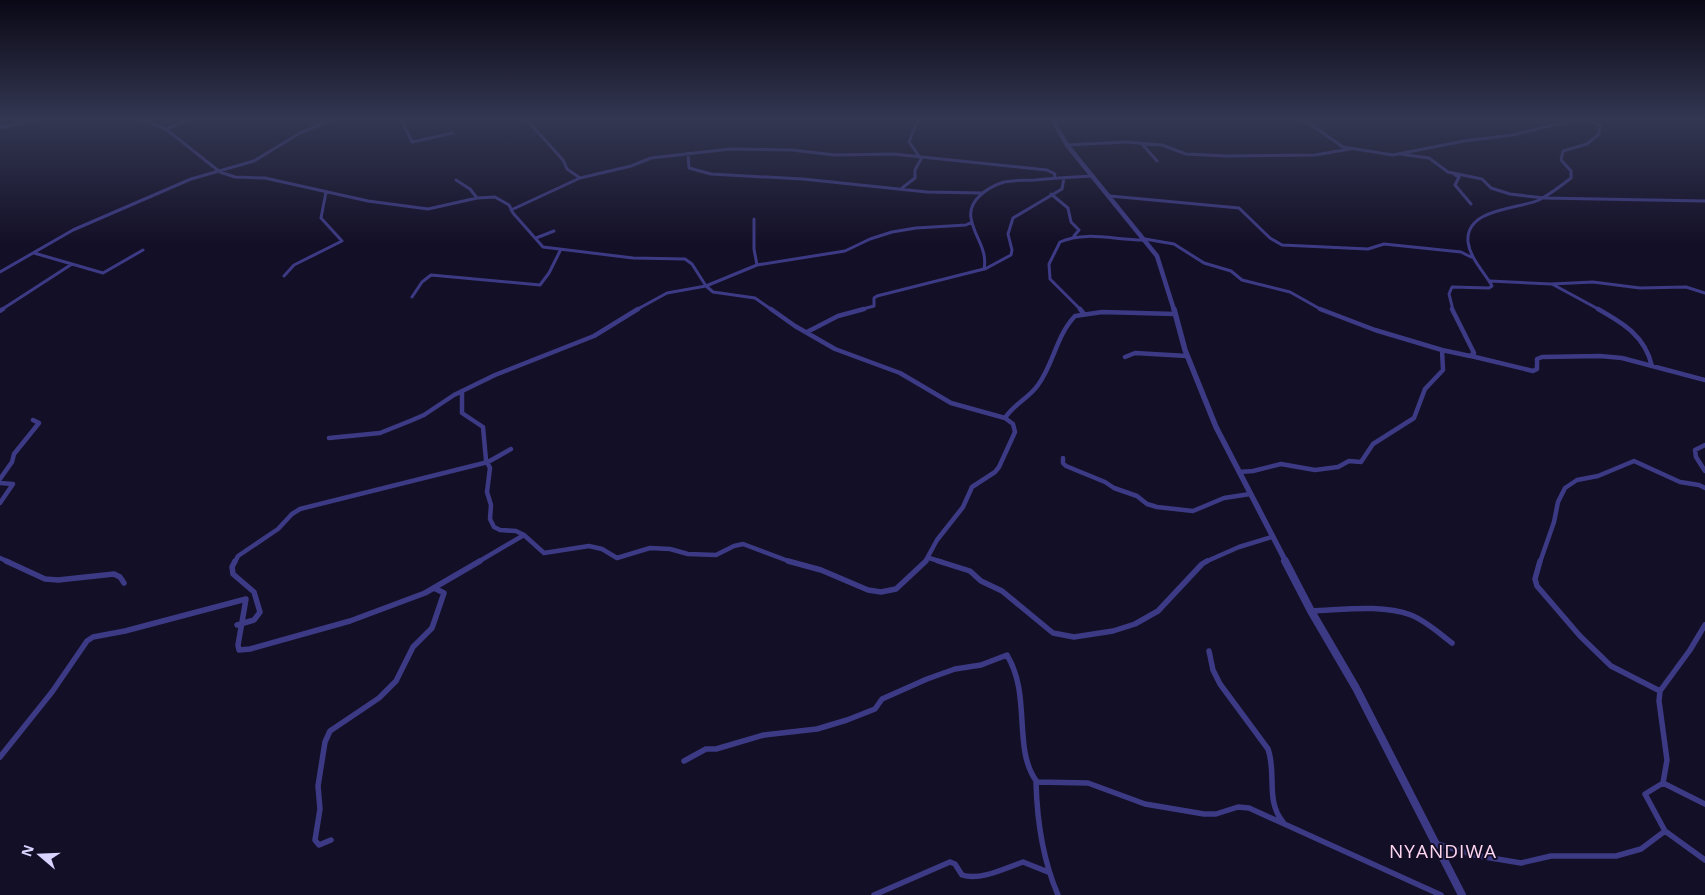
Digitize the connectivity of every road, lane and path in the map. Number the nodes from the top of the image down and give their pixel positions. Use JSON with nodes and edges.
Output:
{"nodes":[{"id":1,"x":206,"y":161,"type":"edge"},
{"id":2,"x":254,"y":161,"type":"edge"},
{"id":3,"x":563,"y":161,"type":"edge"},
{"id":4,"x":644,"y":161,"type":"edge"},
{"id":5,"x":688,"y":161,"type":"edge"},
{"id":6,"x":920,"y":161,"type":"edge"},
{"id":7,"x":959,"y":161,"type":"edge"},
{"id":8,"x":1080,"y":161,"type":"edge"},
{"id":9,"x":1433,"y":161,"type":"edge"},
{"id":10,"x":1560,"y":161,"type":"edge"},
{"id":11,"x":220,"y":172,"type":"junction"},
{"id":12,"x":1453,"y":174,"type":"junction"},
{"id":13,"x":1092,"y":176,"type":"junction"},
{"id":14,"x":580,"y":178,"type":"junction"},
{"id":15,"x":1054,"y":178,"type":"junction"},
{"id":16,"x":1064,"y":178,"type":"junction"},
{"id":17,"x":456,"y":180,"type":"dead end"},
{"id":18,"x":902,"y":188,"type":"junction"},
{"id":19,"x":326,"y":192,"type":"junction"},
{"id":20,"x":982,"y":194,"type":"junction"},
{"id":21,"x":1052,"y":194,"type":"junction"},
{"id":22,"x":1110,"y":196,"type":"junction"},
{"id":23,"x":477,"y":198,"type":"junction"},
{"id":24,"x":1544,"y":198,"type":"junction"},
{"id":25,"x":1705,"y":201,"type":"edge"},
{"id":26,"x":1471,"y":204,"type":"dead end"},
{"id":27,"x":511,"y":210,"type":"junction"},
{"id":28,"x":754,"y":218,"type":"dead end"},
{"id":29,"x":972,"y":222,"type":"junction"},
{"id":30,"x":554,"y":231,"type":"dead end"},
{"id":31,"x":1074,"y":236,"type":"junction"},
{"id":32,"x":536,"y":238,"type":"junction"},
{"id":33,"x":1145,"y":240,"type":"junction"},
{"id":34,"x":143,"y":250,"type":"dead end"},
{"id":35,"x":560,"y":251,"type":"junction"},
{"id":36,"x":34,"y":253,"type":"junction"},
{"id":37,"x":1474,"y":260,"type":"junction"},
{"id":38,"x":72,"y":264,"type":"junction"},
{"id":39,"x":757,"y":265,"type":"junction"},
{"id":40,"x":984,"y":270,"type":"junction"},
{"id":41,"x":0,"y":272,"type":"edge"},
{"id":42,"x":284,"y":276,"type":"dead end"},
{"id":43,"x":1490,"y":281,"type":"junction"},
{"id":44,"x":1551,"y":284,"type":"junction"},
{"id":45,"x":706,"y":286,"type":"junction"},
{"id":46,"x":1705,"y":293,"type":"edge"},
{"id":47,"x":412,"y":297,"type":"dead end"},
{"id":48,"x":0,"y":312,"type":"edge"},
{"id":49,"x":1084,"y":314,"type":"junction"},
{"id":50,"x":1175,"y":314,"type":"junction"},
{"id":51,"x":807,"y":332,"type":"junction"},
{"id":52,"x":1442,"y":350,"type":"junction"},
{"id":53,"x":1187,"y":356,"type":"junction"},
{"id":54,"x":1470,"y":356,"type":"junction"},
{"id":55,"x":1125,"y":357,"type":"dead end"},
{"id":56,"x":1652,"y":366,"type":"junction"},
{"id":57,"x":1705,"y":380,"type":"edge"},
{"id":58,"x":462,"y":392,"type":"junction"},
{"id":59,"x":1005,"y":418,"type":"junction"},
{"id":60,"x":33,"y":420,"type":"dead end"},
{"id":61,"x":329,"y":438,"type":"dead end"},
{"id":62,"x":1705,"y":445,"type":"edge"},
{"id":63,"x":512,"y":449,"type":"dead end"},
{"id":64,"x":1063,"y":458,"type":"dead end"},
{"id":65,"x":487,"y":463,"type":"junction"},
{"id":66,"x":1705,"y":471,"type":"edge"},
{"id":67,"x":1238,"y":472,"type":"junction"},
{"id":68,"x":0,"y":479,"type":"edge"},
{"id":69,"x":0,"y":483,"type":"edge"},
{"id":70,"x":1704,"y":485,"type":"edge"},
{"id":71,"x":1250,"y":494,"type":"junction"},
{"id":72,"x":0,"y":503,"type":"edge"},
{"id":73,"x":524,"y":535,"type":"junction"},
{"id":74,"x":1272,"y":537,"type":"junction"},
{"id":75,"x":0,"y":558,"type":"edge"},
{"id":76,"x":929,"y":558,"type":"junction"},
{"id":77,"x":124,"y":583,"type":"dead end"},
{"id":78,"x":434,"y":588,"type":"junction"},
{"id":79,"x":1311,"y":611,"type":"junction"},
{"id":80,"x":239,"y":624,"type":"junction"},
{"id":81,"x":1705,"y":625,"type":"edge"},
{"id":82,"x":1452,"y":643,"type":"dead end"},
{"id":83,"x":1210,"y":651,"type":"dead end"},
{"id":84,"x":1660,"y":691,"type":"junction"},
{"id":85,"x":0,"y":757,"type":"edge"},
{"id":86,"x":684,"y":761,"type":"dead end"},
{"id":87,"x":1036,"y":782,"type":"junction"},
{"id":88,"x":1663,"y":783,"type":"junction"},
{"id":89,"x":1705,"y":804,"type":"edge"},
{"id":90,"x":1285,"y":825,"type":"junction"},
{"id":91,"x":1665,"y":831,"type":"junction"},
{"id":92,"x":331,"y":840,"type":"dead end"},
{"id":93,"x":1435,"y":844,"type":"junction"},
{"id":94,"x":1705,"y":860,"type":"edge"},
{"id":95,"x":1048,"y":872,"type":"junction"},
{"id":96,"x":874,"y":895,"type":"edge"},
{"id":97,"x":1058,"y":895,"type":"edge"},
{"id":98,"x":1441,"y":895,"type":"edge"},
{"id":99,"x":1462,"y":895,"type":"edge"}],
"edges":[{"from":1,"to":11,"type":"street"},
{"from":2,"to":11,"type":"street"},
{"from":3,"to":14,"type":"street"},
{"from":4,"to":14,"type":"street"},
{"from":5,"to":18,"type":"street"},
{"from":6,"to":18,"type":"street"},
{"from":7,"to":15,"type":"street"},
{"from":8,"to":13,"type":"street"},
{"from":9,"to":12,"type":"street"},
{"from":10,"to":24,"type":"street"},
{"from":11,"to":19,"type":"street"},
{"from":11,"to":36,"type":"street"},
{"from":12,"to":24,"type":"street"},
{"from":12,"to":26,"type":"street"},
{"from":13,"to":16,"type":"street"},
{"from":13,"to":22,"type":"street"},
{"from":14,"to":27,"type":"street"},
{"from":15,"to":16,"type":"street"},
{"from":15,"to":20,"type":"street"},
{"from":16,"to":21,"type":"street"},
{"from":17,"to":23,"type":"street"},
{"from":18,"to":20,"type":"street"},
{"from":19,"to":23,"type":"street"},
{"from":19,"to":42,"type":"street"},
{"from":20,"to":29,"type":"street"},
{"from":21,"to":31,"type":"street"},
{"from":21,"to":40,"type":"street"},
{"from":22,"to":33,"type":"street"},
{"from":22,"to":37,"type":"street"},
{"from":23,"to":27,"type":"street"},
{"from":24,"to":25,"type":"street"},
{"from":24,"to":37,"type":"street"},
{"from":27,"to":32,"type":"street"},
{"from":28,"to":39,"type":"street"},
{"from":29,"to":39,"type":"street"},
{"from":29,"to":40,"type":"street"},
{"from":30,"to":32,"type":"street"},
{"from":31,"to":33,"type":"street"},
{"from":31,"to":49,"type":"street"},
{"from":32,"to":35,"type":"street"},
{"from":33,"to":50,"type":"street"},
{"from":33,"to":52,"type":"street"},
{"from":34,"to":38,"type":"street"},
{"from":35,"to":45,"type":"street"},
{"from":35,"to":47,"type":"street"},
{"from":36,"to":38,"type":"street"},
{"from":36,"to":41,"type":"street"},
{"from":37,"to":43,"type":"street"},
{"from":38,"to":48,"type":"street"},
{"from":39,"to":45,"type":"street"},
{"from":40,"to":51,"type":"street"},
{"from":43,"to":44,"type":"street"},
{"from":43,"to":54,"type":"street"},
{"from":44,"to":46,"type":"street"},
{"from":44,"to":56,"type":"street"},
{"from":45,"to":51,"type":"street"},
{"from":45,"to":58,"type":"street"},
{"from":49,"to":50,"type":"street"},
{"from":49,"to":59,"type":"street"},
{"from":50,"to":53,"type":"street"},
{"from":51,"to":59,"type":"street"},
{"from":52,"to":54,"type":"street"},
{"from":52,"to":67,"type":"street"},
{"from":53,"to":55,"type":"street"},
{"from":53,"to":67,"type":"street"},
{"from":54,"to":56,"type":"street"},
{"from":56,"to":57,"type":"street"},
{"from":58,"to":61,"type":"street"},
{"from":58,"to":65,"type":"street"},
{"from":59,"to":76,"type":"street"},
{"from":60,"to":68,"type":"street"},
{"from":62,"to":66,"type":"street"},
{"from":63,"to":65,"type":"street"},
{"from":64,"to":71,"type":"street"},
{"from":65,"to":73,"type":"street"},
{"from":65,"to":80,"type":"street"},
{"from":67,"to":71,"type":"street"},
{"from":69,"to":72,"type":"street"},
{"from":70,"to":84,"type":"street"},
{"from":71,"to":74,"type":"street"},
{"from":73,"to":76,"type":"street"},
{"from":73,"to":78,"type":"street"},
{"from":74,"to":76,"type":"street"},
{"from":74,"to":79,"type":"street"},
{"from":75,"to":77,"type":"street"},
{"from":78,"to":80,"type":"street"},
{"from":78,"to":92,"type":"street"},
{"from":79,"to":82,"type":"street"},
{"from":79,"to":93,"type":"street"},
{"from":80,"to":85,"type":"street"},
{"from":81,"to":84,"type":"street"},
{"from":83,"to":90,"type":"street"},
{"from":84,"to":88,"type":"street"},
{"from":86,"to":87,"type":"street"},
{"from":87,"to":90,"type":"street"},
{"from":87,"to":95,"type":"street"},
{"from":88,"to":89,"type":"street"},
{"from":88,"to":91,"type":"street"},
{"from":90,"to":98,"type":"street"},
{"from":91,"to":93,"type":"street"},
{"from":91,"to":94,"type":"street"},
{"from":93,"to":99,"type":"street"},
{"from":95,"to":96,"type":"street"},
{"from":95,"to":97,"type":"street"}]}
